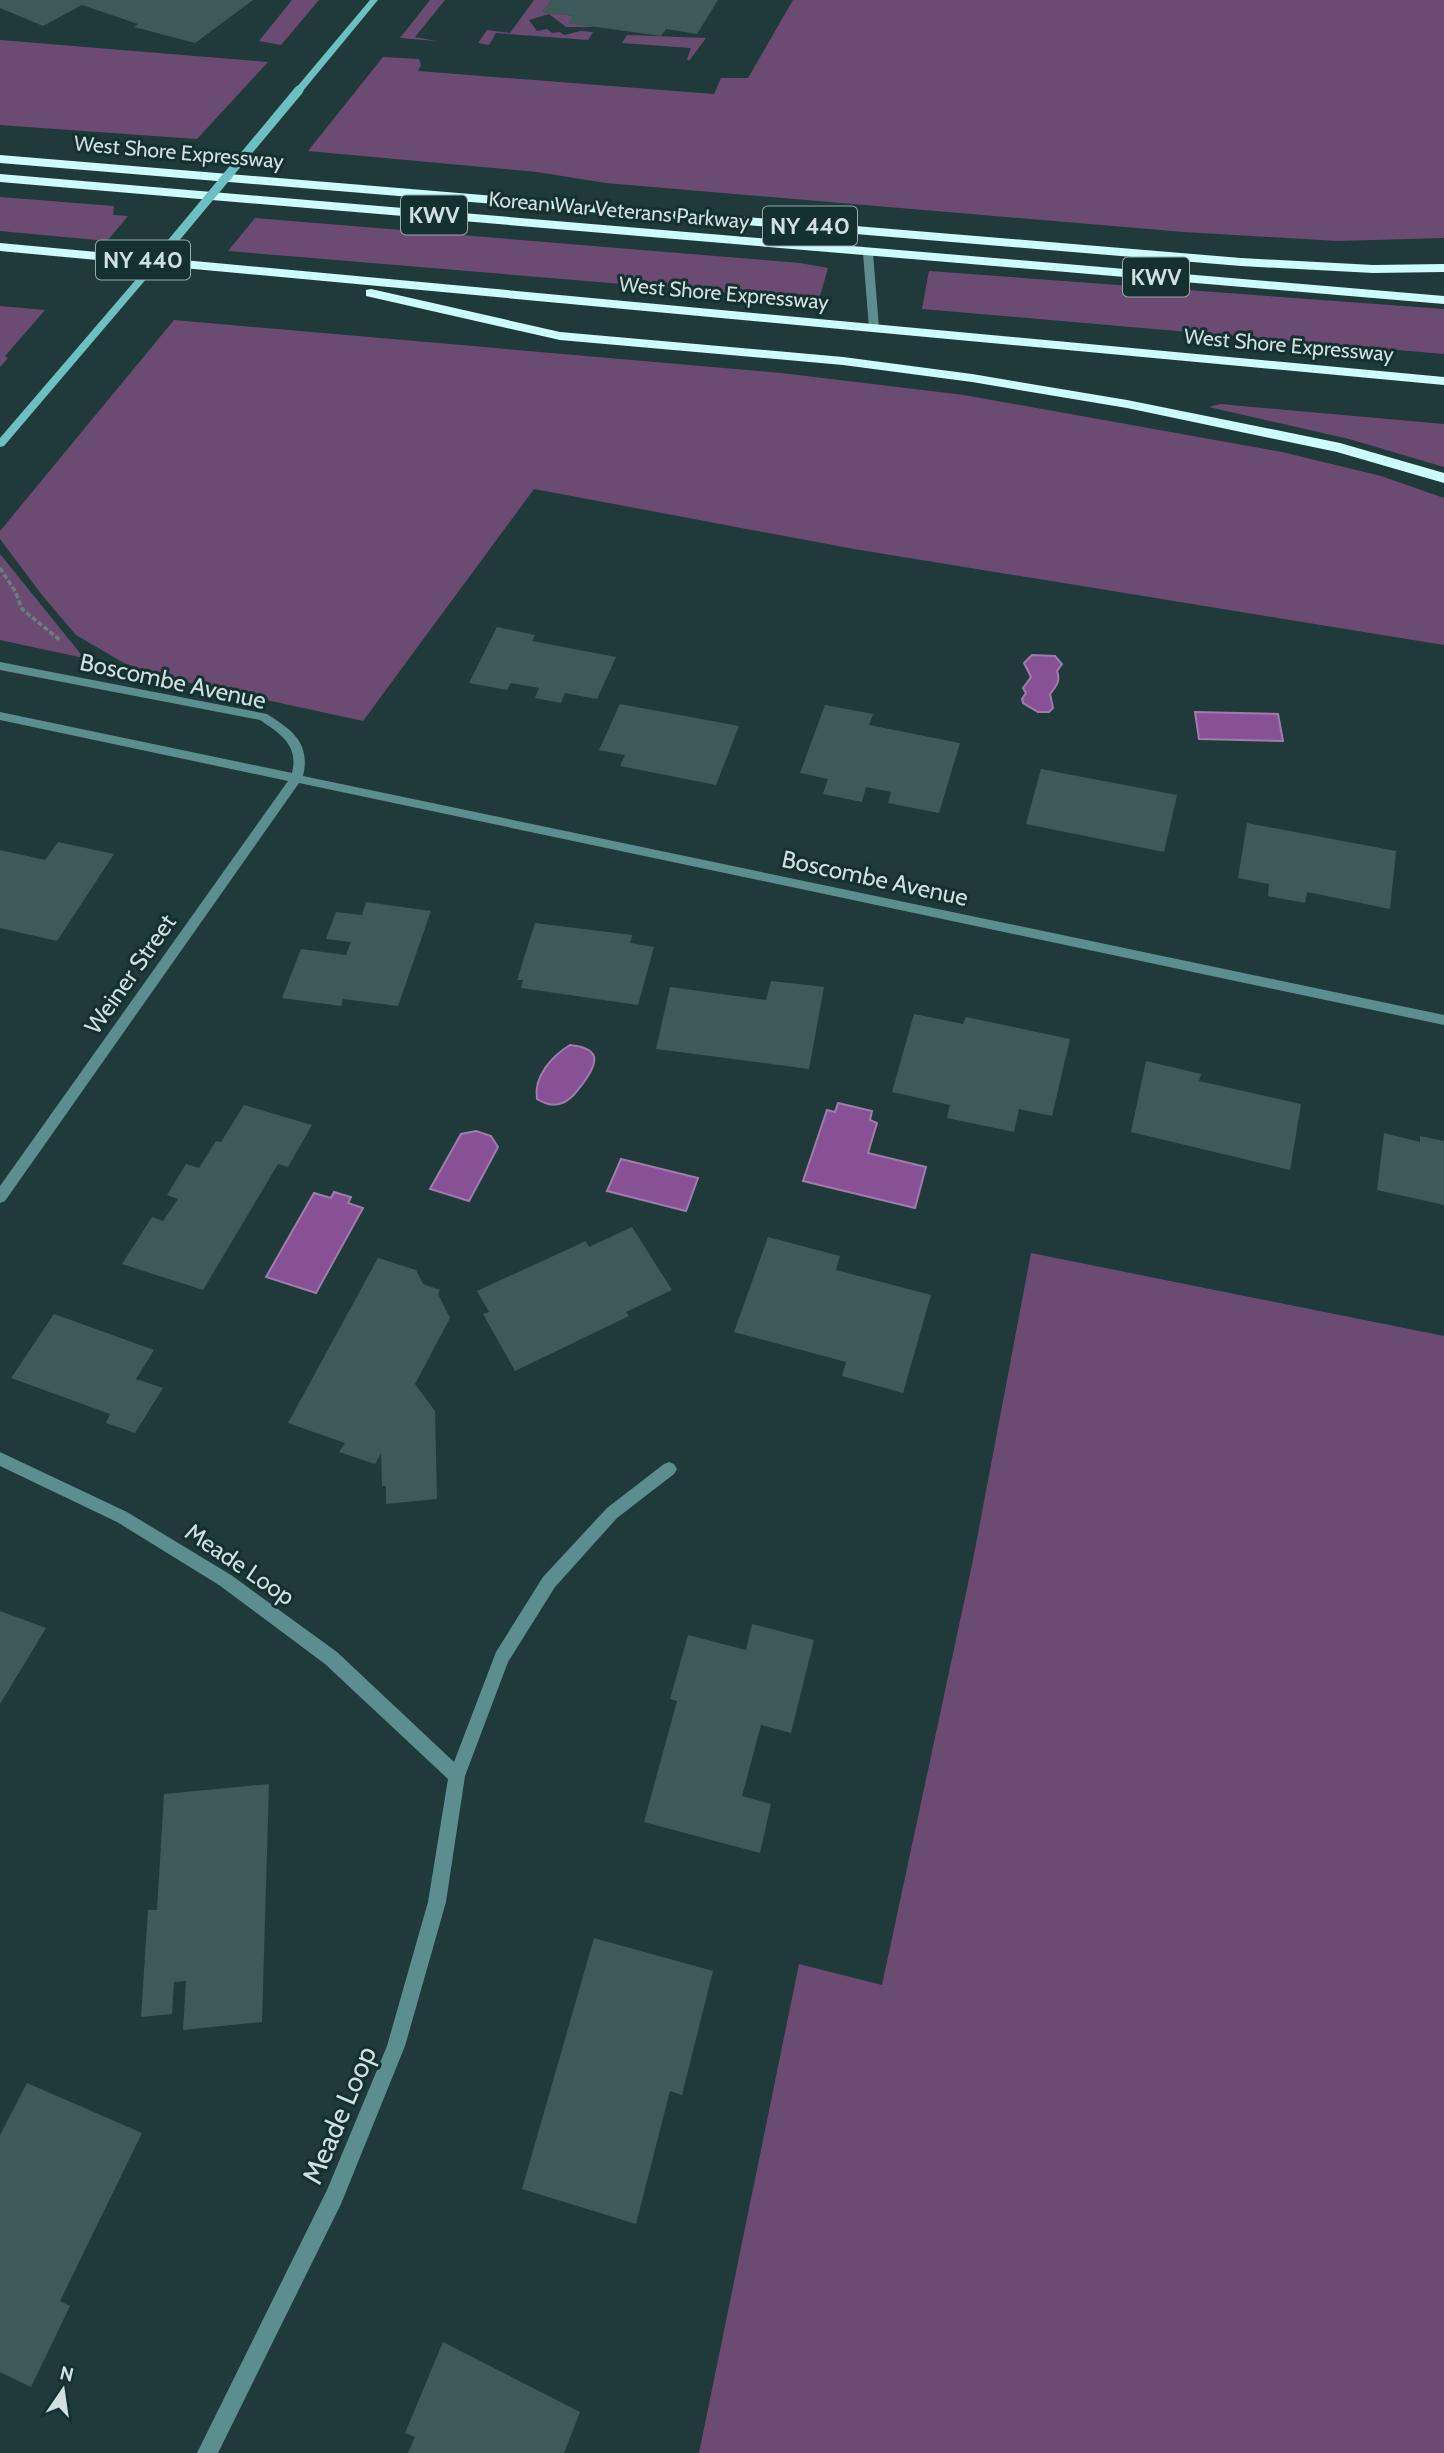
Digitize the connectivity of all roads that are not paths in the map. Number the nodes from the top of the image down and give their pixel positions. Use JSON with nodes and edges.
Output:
{"nodes":[{"id":1,"x":374,"y":0,"type":"edge"},
{"id":2,"x":0,"y":156,"type":"edge"},
{"id":3,"x":0,"y":178,"type":"edge"},
{"id":4,"x":0,"y":247,"type":"edge"},
{"id":5,"x":868,"y":253,"type":"junction"},
{"id":6,"x":1444,"y":268,"type":"edge"},
{"id":7,"x":287,"y":274,"type":"junction"},
{"id":8,"x":1444,"y":300,"type":"edge"},
{"id":9,"x":874,"y":328,"type":"junction"},
{"id":10,"x":1444,"y":381,"type":"edge"},
{"id":11,"x":0,"y":444,"type":"edge"},
{"id":12,"x":1444,"y":478,"type":"edge"},
{"id":13,"x":0,"y":666,"type":"edge"},
{"id":14,"x":0,"y":716,"type":"edge"},
{"id":15,"x":297,"y":777,"type":"junction"},
{"id":16,"x":1444,"y":1020,"type":"edge"},
{"id":17,"x":0,"y":1197,"type":"edge"},
{"id":18,"x":0,"y":1459,"type":"edge"},
{"id":19,"x":669,"y":1469,"type":"dead end"},
{"id":20,"x":457,"y":1776,"type":"junction"},
{"id":21,"x":208,"y":2453,"type":"edge"}],
"edges":[{"from":1,"to":11,"type":"street","bridge":true},
{"from":2,"to":6,"type":"highway","name":"West Shore Expressway","number":"NY 440"},
{"from":3,"to":5,"type":"highway","name":"Korean War Veterans Parkway","number":"KWV"},
{"from":4,"to":7,"type":"highway","name":"West Shore Expressway","number":"NY 440"},
{"from":5,"to":8,"type":"highway","name":"Korean War Veterans Parkway","number":"KWV"},
{"from":5,"to":9,"type":"street"},
{"from":7,"to":9,"type":"highway","name":"West Shore Expressway","number":"NY 440"},
{"from":7,"to":12,"type":"highway"},
{"from":9,"to":10,"type":"highway","name":"West Shore Expressway","number":"NY 440"},
{"from":13,"to":15,"type":"street","name":"Boscombe Avenue"},
{"from":14,"to":15,"type":"street","name":"Boscombe Avenue"},
{"from":15,"to":16,"type":"street","name":"Boscombe Avenue"},
{"from":15,"to":17,"type":"street","name":"Weiner Street"},
{"from":18,"to":20,"type":"street","name":"Meade Loop"},
{"from":19,"to":20,"type":"street","name":"Meade Loop"},
{"from":20,"to":21,"type":"street","name":"Meade Loop"}]}
